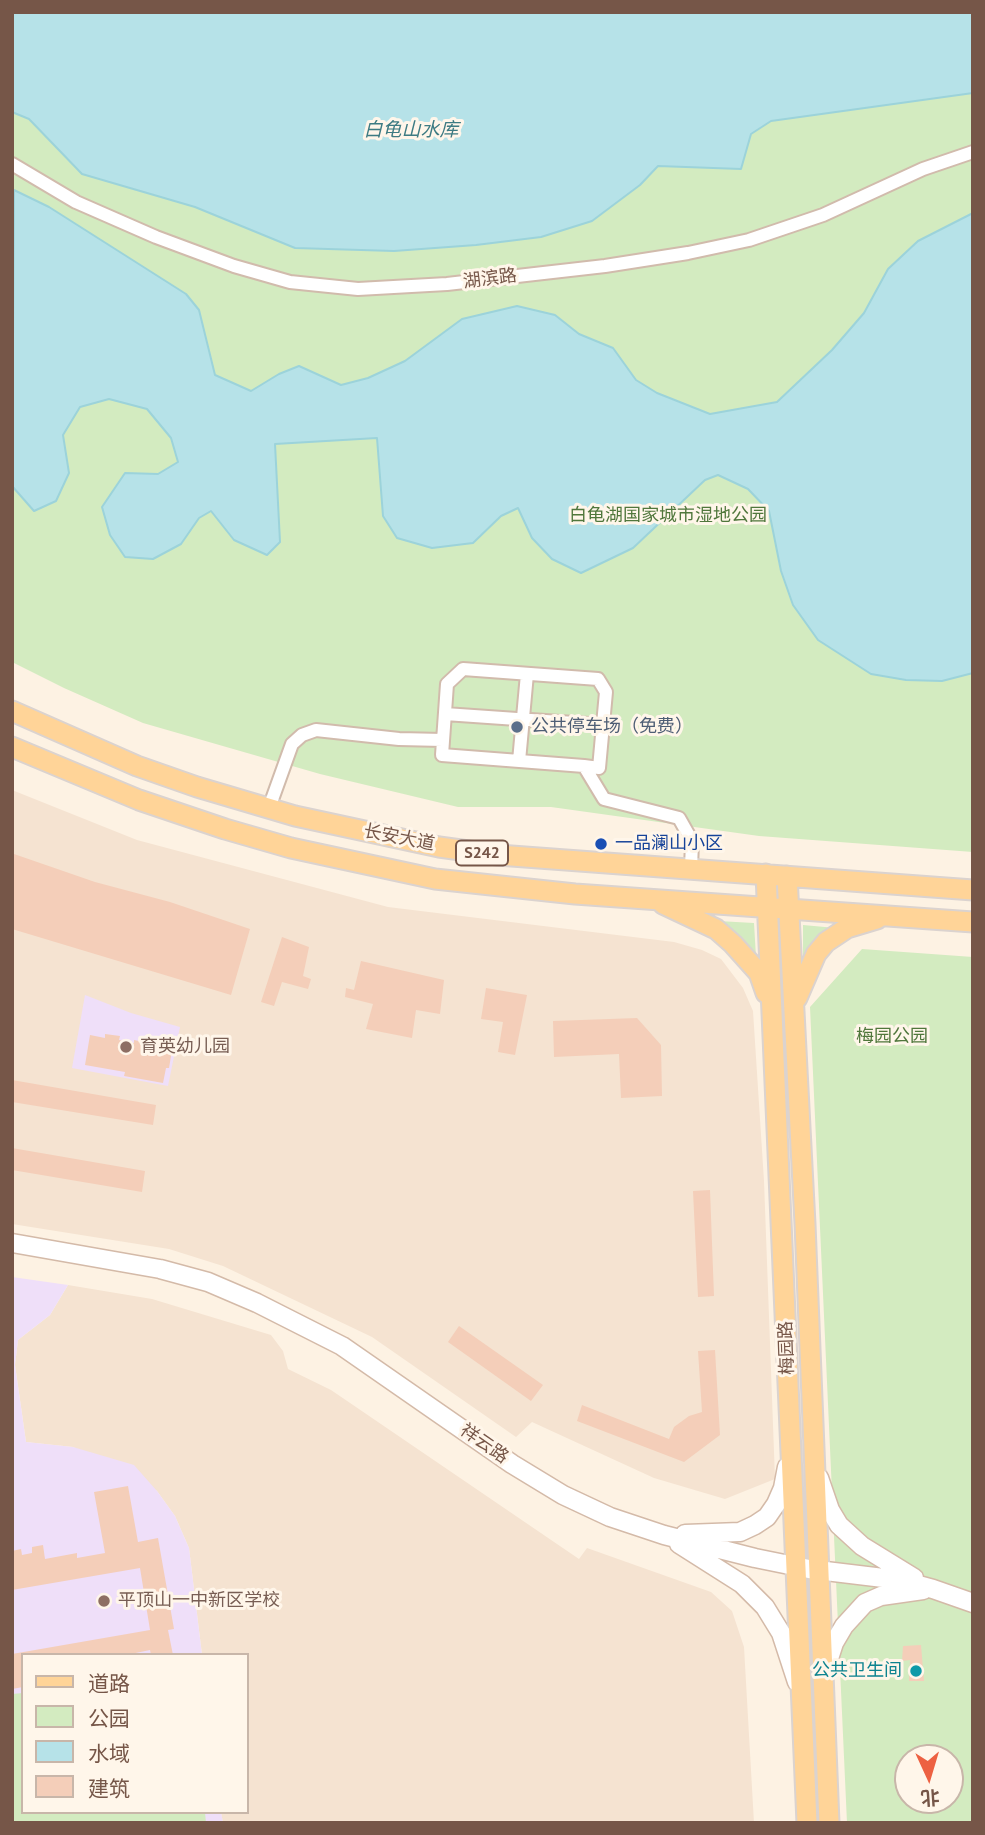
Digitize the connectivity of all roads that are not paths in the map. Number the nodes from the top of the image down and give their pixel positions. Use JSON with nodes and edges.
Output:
{"nodes":[{"id":1,"x":973,"y":152,"type":"edge"},
{"id":2,"x":12,"y":164,"type":"edge"},
{"id":3,"x":527,"y":674,"type":"junction"},
{"id":4,"x":12,"y":711,"type":"edge"},
{"id":5,"x":445,"y":714,"type":"junction"},
{"id":6,"x":522,"y":720,"type":"junction"},
{"id":7,"x":603,"y":725,"type":"junction"},
{"id":8,"x":443,"y":740,"type":"junction"},
{"id":9,"x":12,"y":747,"type":"edge"},
{"id":10,"x":519,"y":761,"type":"junction"},
{"id":11,"x":584,"y":766,"type":"junction"},
{"id":12,"x":268,"y":808,"type":"junction"},
{"id":13,"x":691,"y":869,"type":"junction"},
{"id":14,"x":765,"y":874,"type":"junction"},
{"id":15,"x":787,"y":876,"type":"junction"},
{"id":16,"x":973,"y":890,"type":"edge"},
{"id":17,"x":652,"y":900,"type":"junction"},
{"id":18,"x":766,"y":906,"type":"junction"},
{"id":19,"x":789,"y":908,"type":"junction"},
{"id":20,"x":893,"y":916,"type":"junction"},
{"id":21,"x":973,"y":922,"type":"edge"},
{"id":22,"x":794,"y":1009,"type":"junction"},
{"id":23,"x":773,"y":1011,"type":"junction"},
{"id":24,"x":12,"y":1243,"type":"edge"},
{"id":25,"x":792,"y":1443,"type":"junction"},
{"id":26,"x":813,"y":1445,"type":"junction"},
{"id":27,"x":664,"y":1535,"type":"junction"},
{"id":28,"x":797,"y":1567,"type":"junction"},
{"id":29,"x":819,"y":1571,"type":"junction"},
{"id":30,"x":933,"y":1588,"type":"junction"},
{"id":31,"x":973,"y":1603,"type":"edge"},
{"id":32,"x":823,"y":1678,"type":"junction"},
{"id":33,"x":803,"y":1697,"type":"junction"},
{"id":34,"x":807,"y":1823,"type":"edge"},
{"id":35,"x":829,"y":1823,"type":"edge"}],
"edges":[{"from":1,"to":2,"type":"street","name":"湖滨路"},
{"from":3,"to":5,"type":"street"},
{"from":3,"to":6,"type":"street"},
{"from":3,"to":7,"type":"street"},
{"from":4,"to":12,"type":"main road","name":"长安大道","number":"S242"},
{"from":5,"to":6,"type":"street"},
{"from":5,"to":8,"type":"street"},
{"from":6,"to":7,"type":"street"},
{"from":6,"to":10,"type":"street"},
{"from":7,"to":11,"type":"street"},
{"from":8,"to":10,"type":"street"},
{"from":8,"to":12,"type":"street"},
{"from":9,"to":17,"type":"main road","name":"长安大道","number":"S242"},
{"from":10,"to":11,"type":"street"},
{"from":11,"to":13,"type":"street"},
{"from":12,"to":13,"type":"main road","name":"长安大道","number":"S242"},
{"from":13,"to":14,"type":"main road","name":"长安大道","number":"S242"},
{"from":14,"to":15,"type":"main road","name":"长安大道","number":"S242"},
{"from":14,"to":18,"type":"main road","name":"梅园路"},
{"from":15,"to":16,"type":"main road","name":"长安大道","number":"S242"},
{"from":15,"to":19,"type":"main road","name":"梅园路"},
{"from":17,"to":18,"type":"main road","name":"长安大道","number":"S242"},
{"from":17,"to":23,"type":"main road"},
{"from":18,"to":19,"type":"main road","name":"长安大道","number":"S242"},
{"from":18,"to":23,"type":"main road","name":"梅园路"},
{"from":19,"to":20,"type":"main road","name":"长安大道","number":"S242"},
{"from":19,"to":22,"type":"main road","name":"梅园路"},
{"from":20,"to":21,"type":"main road","name":"长安大道","number":"S242"},
{"from":20,"to":22,"type":"main road"},
{"from":22,"to":26,"type":"main road","name":"梅园路"},
{"from":23,"to":25,"type":"main road","name":"梅园路"},
{"from":24,"to":27,"type":"main road","name":"祥云路"},
{"from":25,"to":27,"type":"main road"},
{"from":25,"to":28,"type":"main road","name":"梅园路"},
{"from":26,"to":29,"type":"main road","name":"梅园路"},
{"from":26,"to":30,"type":"main road"},
{"from":27,"to":28,"type":"main road","name":"祥云路"},
{"from":27,"to":33,"type":"main road"},
{"from":28,"to":29,"type":"main road","name":"祥云路"},
{"from":28,"to":33,"type":"main road","name":"梅园路"},
{"from":29,"to":30,"type":"main road","name":"祥云路"},
{"from":29,"to":32,"type":"main road","name":"梅园路"},
{"from":30,"to":31,"type":"main road","name":"祥云路"},
{"from":30,"to":32,"type":"main road"},
{"from":32,"to":35,"type":"main road","name":"梅园路"},
{"from":33,"to":34,"type":"main road","name":"梅园路"}]}
